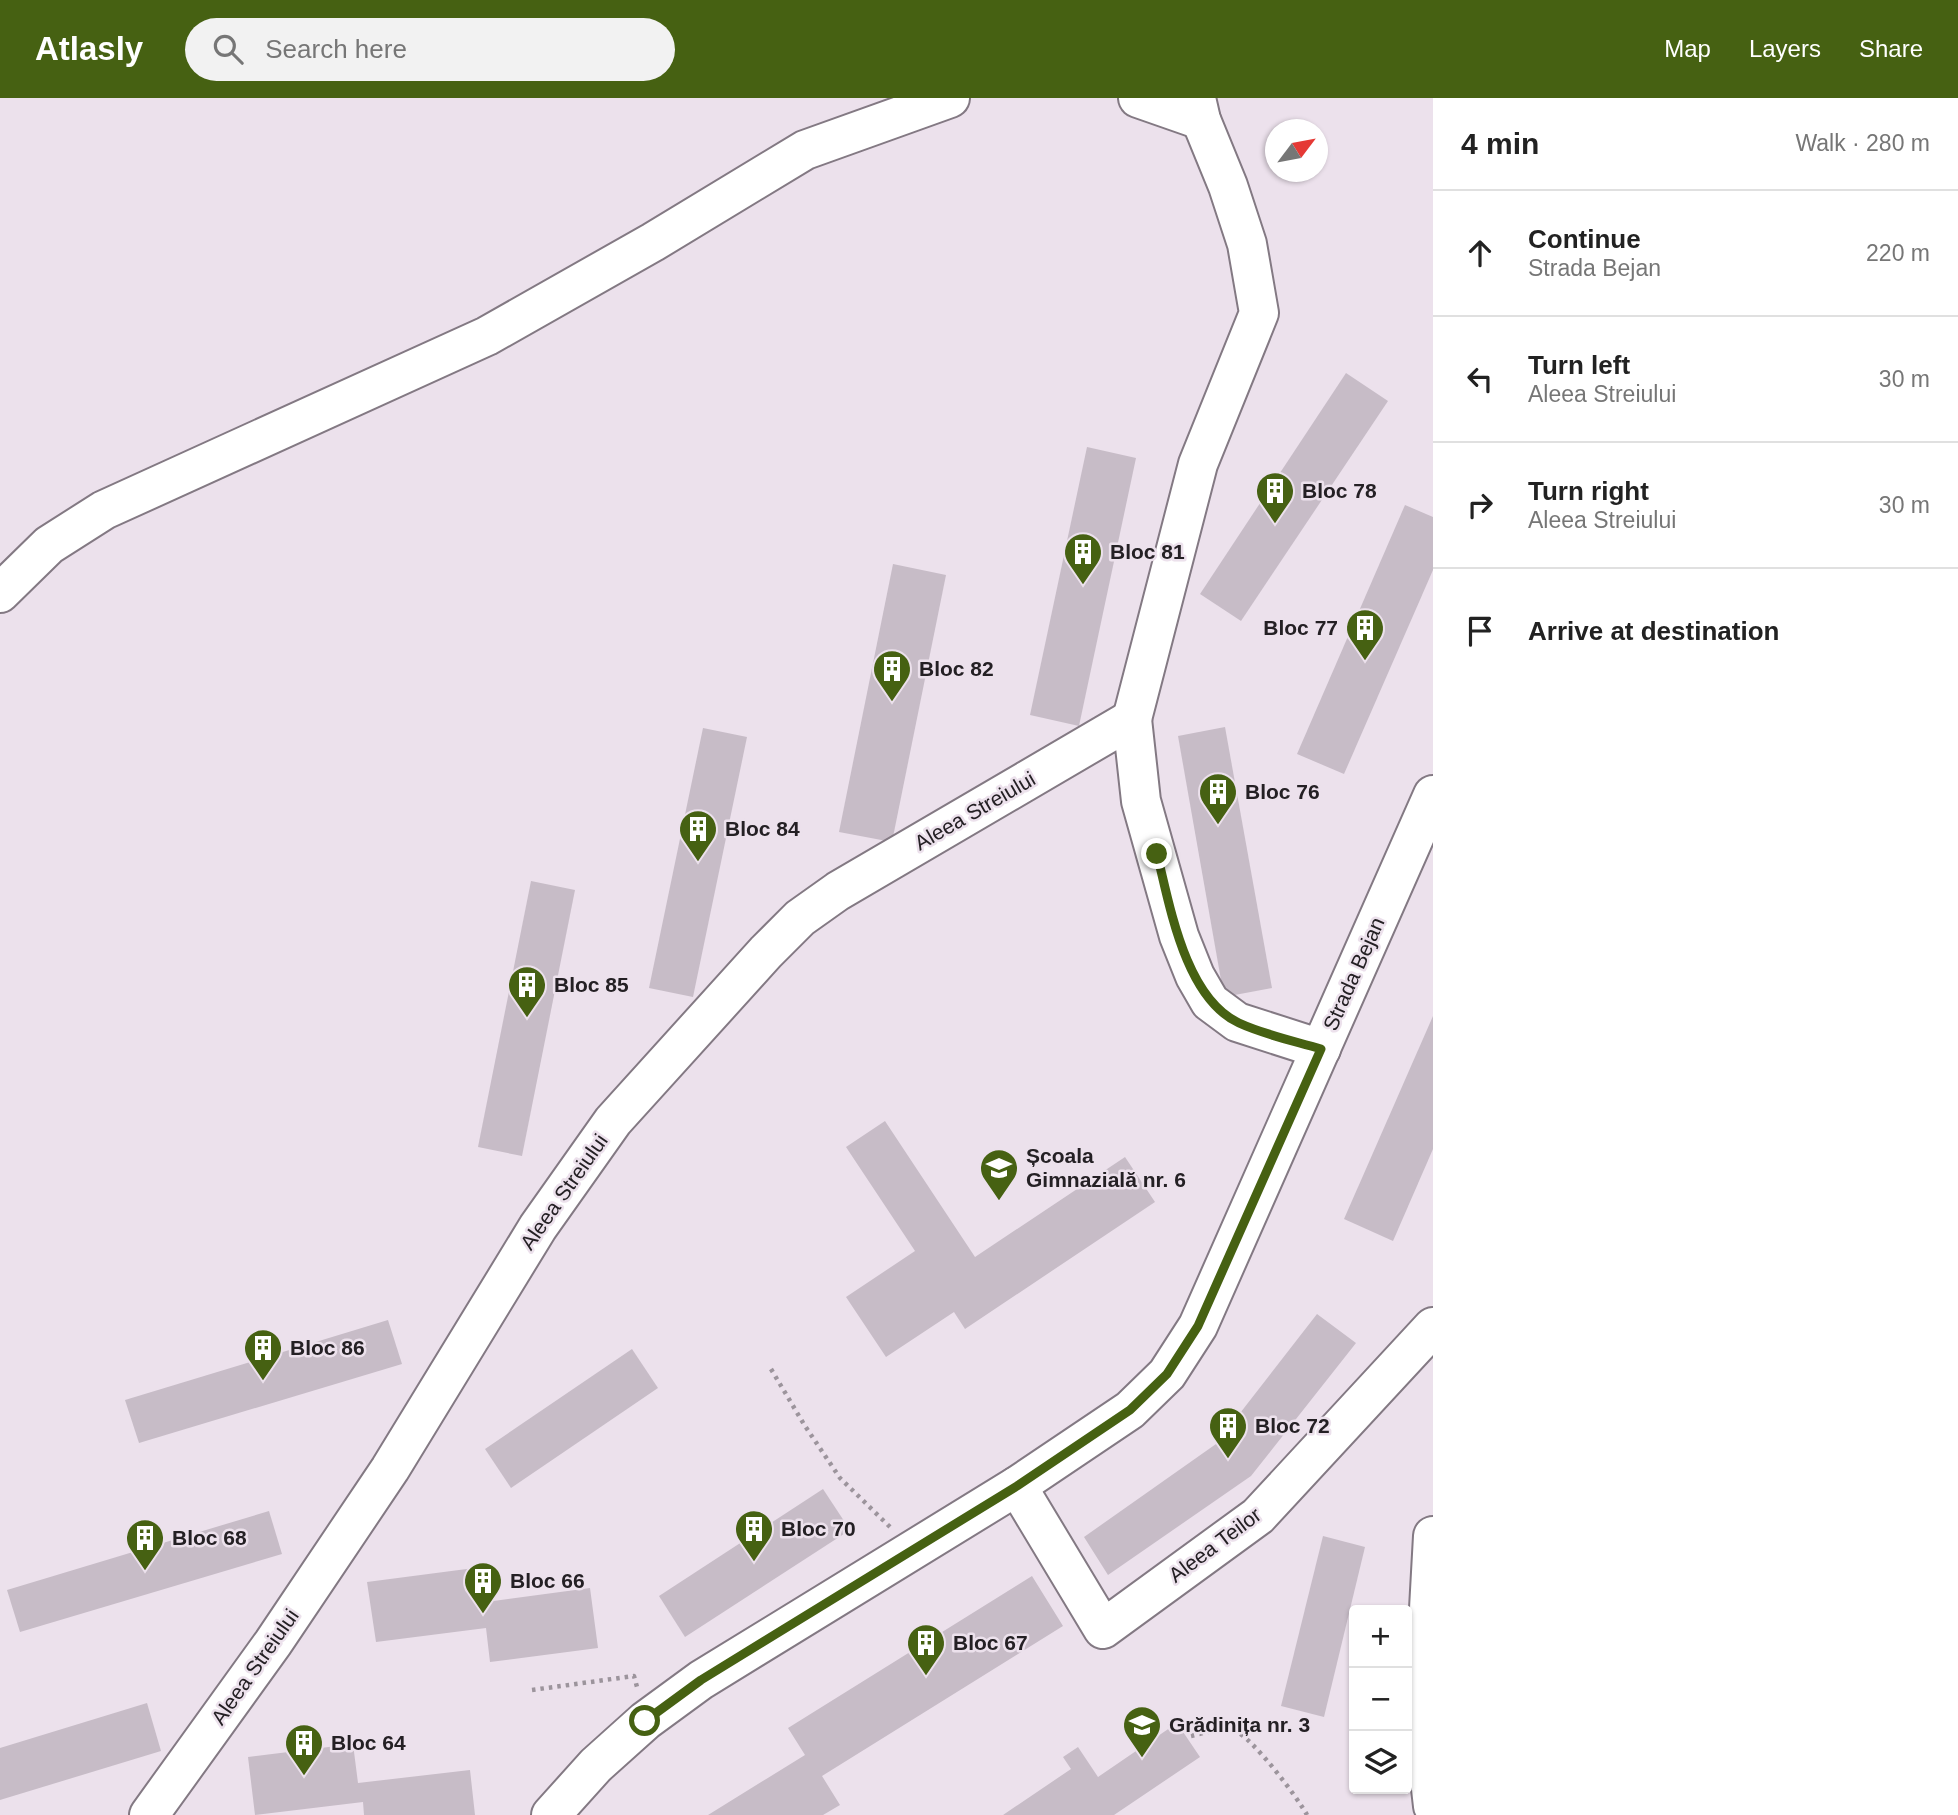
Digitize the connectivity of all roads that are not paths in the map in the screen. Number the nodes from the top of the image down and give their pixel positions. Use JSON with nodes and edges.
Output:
{"nodes":[{"id":1,"x":950,"y":98,"type":"edge"},
{"id":2,"x":1138,"y":98,"type":"edge"},
{"id":3,"x":1199,"y":109,"type":"edge"},
{"id":4,"x":0,"y":593,"type":"edge"},
{"id":5,"x":1132,"y":719,"type":"junction"},
{"id":6,"x":1433,"y":795,"type":"edge"},
{"id":7,"x":1321,"y":1049,"type":"junction"},
{"id":8,"x":1433,"y":1327,"type":"edge"},
{"id":9,"x":1017,"y":1486,"type":"junction"},
{"id":10,"x":1433,"y":1536,"type":"edge"},
{"id":11,"x":1433,"y":1806,"type":"edge"},
{"id":12,"x":149,"y":1815,"type":"edge"},
{"id":13,"x":551,"y":1815,"type":"edge"}],
"edges":[{"from":1,"to":4,"type":"street"},
{"from":2,"to":3,"type":"street"},
{"from":3,"to":5,"type":"street"},
{"from":5,"to":7,"type":"street"},
{"from":5,"to":12,"type":"street","name":"Aleea Streiului"},
{"from":6,"to":7,"type":"street","name":"Strada Bejan"},
{"from":7,"to":9,"type":"street","name":"Strada Bejan"},
{"from":8,"to":9,"type":"street","name":"Aleea Teilor"},
{"from":9,"to":13,"type":"street","name":"Strada Bejan"},
{"from":10,"to":11,"type":"street"}]}
